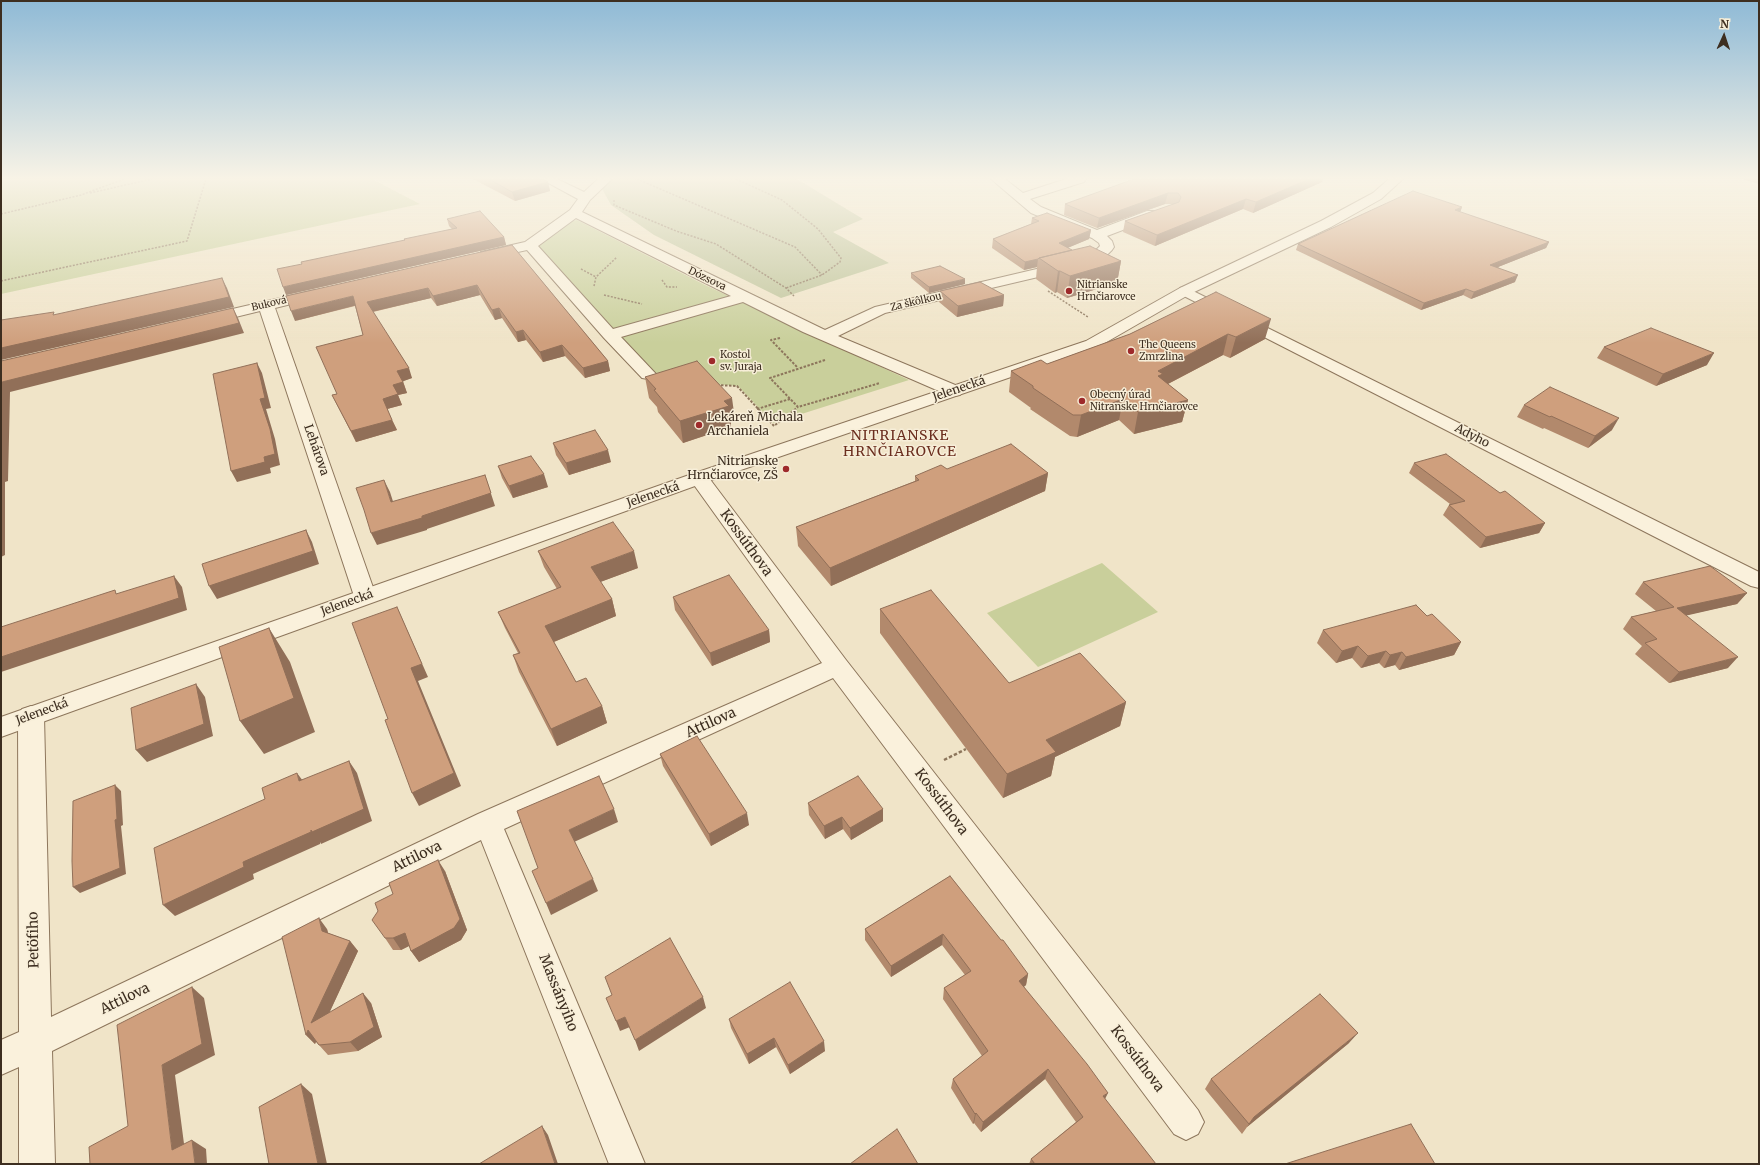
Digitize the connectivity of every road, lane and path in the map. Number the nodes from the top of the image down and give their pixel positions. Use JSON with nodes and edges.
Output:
{"nodes":[{"id":1,"x":189,"y":233,"type":"edge"},
{"id":2,"x":546,"y":233,"type":"edge"},
{"id":3,"x":616,"y":233,"type":"edge"},
{"id":4,"x":683,"y":233,"type":"edge"},
{"id":5,"x":763,"y":233,"type":"edge"},
{"id":6,"x":821,"y":233,"type":"edge"},
{"id":7,"x":1093,"y":233,"type":"edge"},
{"id":8,"x":1101,"y":233,"type":"edge"},
{"id":9,"x":1306,"y":233,"type":"edge"},
{"id":10,"x":1097,"y":235,"type":"junction"},
{"id":11,"x":530,"y":245,"type":"junction"},
{"id":12,"x":614,"y":253,"type":"dead end"},
{"id":13,"x":476,"y":257,"type":"edge"},
{"id":14,"x":822,"y":275,"type":"junction"},
{"id":15,"x":1027,"y":276,"type":"junction"},
{"id":16,"x":1,"y":281,"type":"edge"},
{"id":17,"x":786,"y":288,"type":"junction"},
{"id":18,"x":592,"y":290,"type":"dead end"},
{"id":19,"x":328,"y":291,"type":"edge"},
{"id":20,"x":1185,"y":291,"type":"junction"},
{"id":21,"x":599,"y":293,"type":"dead end"},
{"id":22,"x":744,"y":297,"type":"junction"},
{"id":23,"x":794,"y":297,"type":"dead end"},
{"id":24,"x":266,"y":305,"type":"junction"},
{"id":25,"x":649,"y":305,"type":"dead end"},
{"id":26,"x":1088,"y":317,"type":"dead end"},
{"id":27,"x":196,"y":321,"type":"edge"},
{"id":28,"x":610,"y":335,"type":"junction"},
{"id":29,"x":825,"y":336,"type":"junction"},
{"id":30,"x":771,"y":340,"type":"dead end"},
{"id":31,"x":826,"y":359,"type":"dead end"},
{"id":32,"x":798,"y":368,"type":"junction"},
{"id":33,"x":911,"y":373,"type":"junction"},
{"id":34,"x":648,"y":374,"type":"edge"},
{"id":35,"x":716,"y":385,"type":"edge"},
{"id":36,"x":954,"y":391,"type":"junction"},
{"id":37,"x":790,"y":399,"type":"junction"},
{"id":38,"x":798,"y":406,"type":"junction"},
{"id":39,"x":757,"y":409,"type":"junction"},
{"id":40,"x":699,"y":478,"type":"junction"},
{"id":41,"x":1759,"y":581,"type":"edge"},
{"id":42,"x":365,"y":596,"type":"junction"},
{"id":43,"x":837,"y":666,"type":"junction"},
{"id":44,"x":31,"y":716,"type":"junction"},
{"id":45,"x":1,"y":727,"type":"edge"},
{"id":46,"x":488,"y":822,"type":"junction"},
{"id":47,"x":35,"y":1042,"type":"junction"},
{"id":48,"x":1,"y":1058,"type":"edge"},
{"id":49,"x":1186,"y":1122,"type":"dead end"},
{"id":50,"x":37,"y":1164,"type":"edge"},
{"id":51,"x":627,"y":1164,"type":"edge"}],
"edges":[{"from":1,"to":16,"type":"path"},
{"from":2,"to":11,"type":"street"},
{"from":3,"to":22,"type":"street","name":"Dózsova"},
{"from":4,"to":17,"type":"path"},
{"from":5,"to":14,"type":"path"},
{"from":6,"to":14,"type":"path"},
{"from":7,"to":10,"type":"street"},
{"from":8,"to":10,"type":"street"},
{"from":9,"to":20,"type":"street","name":"Jelenecká"},
{"from":10,"to":15,"type":"street","name":"Za škôlkou"},
{"from":11,"to":13,"type":"street"},
{"from":11,"to":28,"type":"street"},
{"from":12,"to":18,"type":"path"},
{"from":14,"to":17,"type":"path"},
{"from":15,"to":26,"type":"path"},
{"from":15,"to":29,"type":"street","name":"Za škôlkou"},
{"from":17,"to":23,"type":"path"},
{"from":19,"to":24,"type":"street","name":"Buková"},
{"from":20,"to":36,"type":"street","name":"Jelenecká"},
{"from":20,"to":41,"type":"street","name":"Adyho"},
{"from":21,"to":25,"type":"path"},
{"from":22,"to":28,"type":"street","name":"Dózsova"},
{"from":22,"to":29,"type":"street","name":"Dózsova"},
{"from":24,"to":27,"type":"street","name":"Buková"},
{"from":24,"to":42,"type":"street","name":"Lehárova"},
{"from":28,"to":34,"type":"street"},
{"from":29,"to":33,"type":"street","name":"Dózsova"},
{"from":30,"to":32,"type":"path"},
{"from":31,"to":32,"type":"path"},
{"from":32,"to":37,"type":"path"},
{"from":33,"to":36,"type":"street","name":"Dózsova"},
{"from":33,"to":38,"type":"path"},
{"from":35,"to":39,"type":"path"},
{"from":36,"to":40,"type":"street","name":"Jelenecká"},
{"from":37,"to":38,"type":"path"},
{"from":37,"to":39,"type":"path"},
{"from":38,"to":39,"type":"path"},
{"from":40,"to":42,"type":"street","name":"Jelenecká"},
{"from":40,"to":43,"type":"street","name":"Kossúthova"},
{"from":42,"to":44,"type":"street","name":"Jelenecká"},
{"from":43,"to":46,"type":"street","name":"Attilova"},
{"from":43,"to":49,"type":"street","name":"Kossúthova"},
{"from":44,"to":45,"type":"street","name":"Jelenecká"},
{"from":44,"to":47,"type":"street","name":"Petöfiho"},
{"from":46,"to":47,"type":"street","name":"Attilova"},
{"from":46,"to":51,"type":"street","name":"Massányiho"},
{"from":47,"to":48,"type":"street","name":"Attilova"},
{"from":47,"to":50,"type":"street","name":"Petöfiho"}]}
